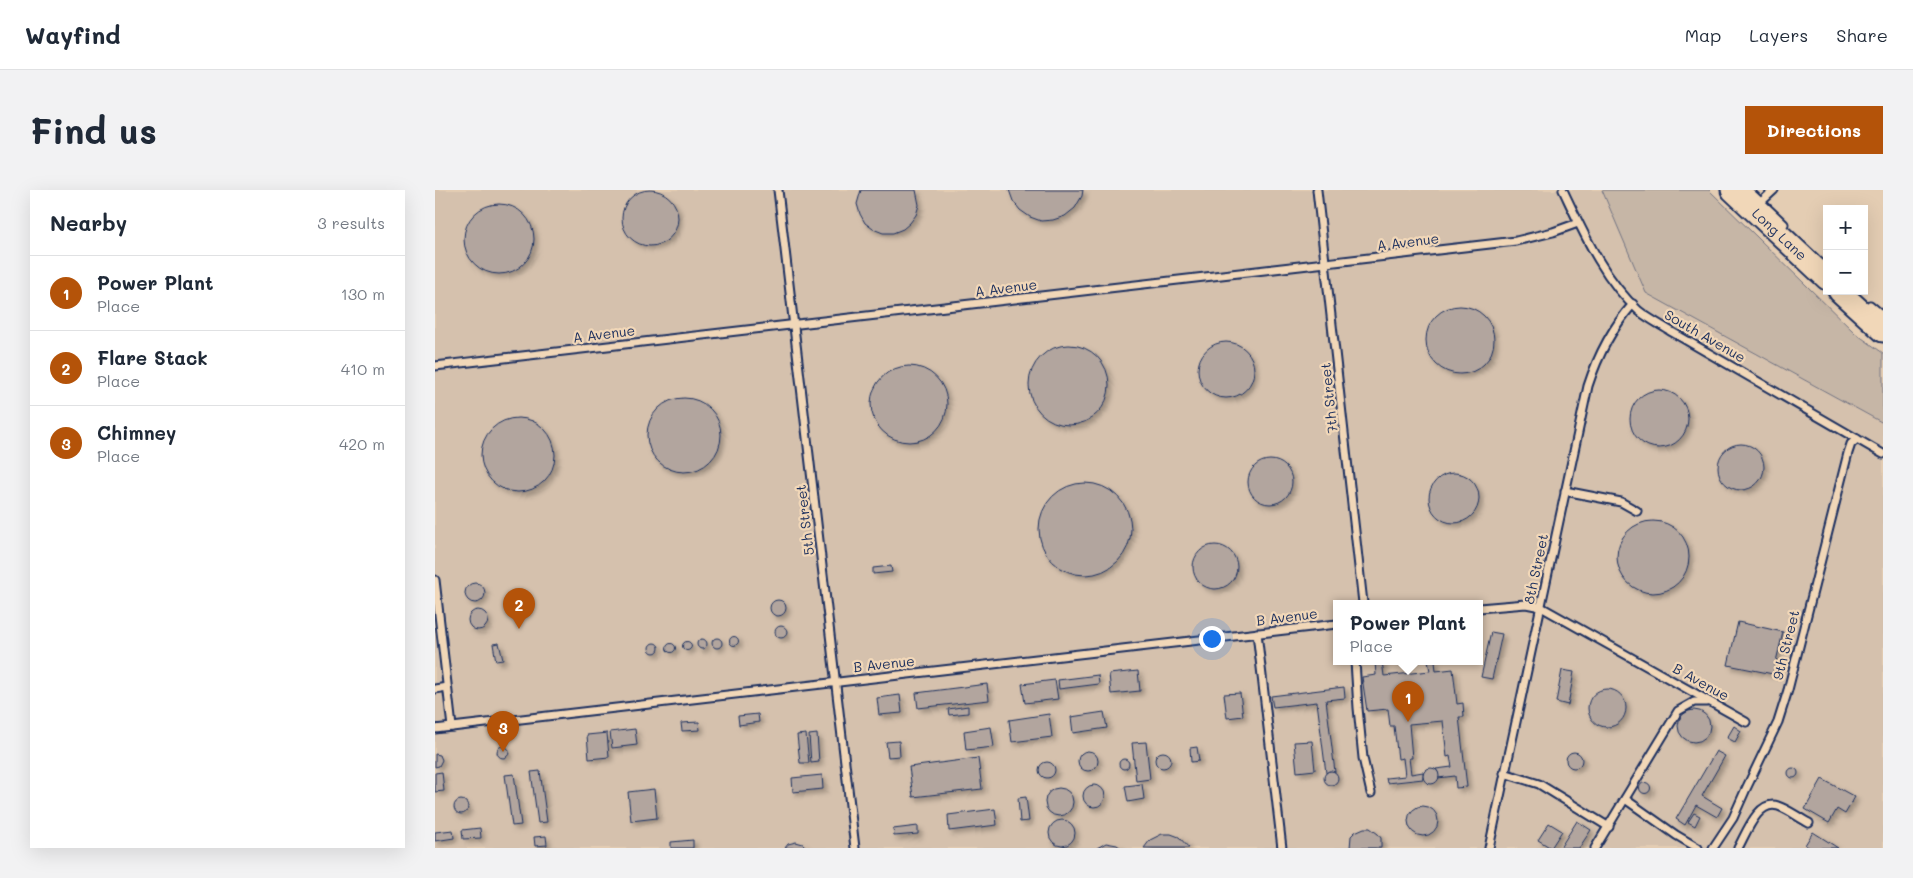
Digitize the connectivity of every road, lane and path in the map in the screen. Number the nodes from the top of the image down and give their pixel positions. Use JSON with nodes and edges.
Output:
{"nodes":[{"id":1,"x":778,"y":190,"type":"edge"},
{"id":2,"x":1317,"y":190,"type":"edge"},
{"id":3,"x":1563,"y":190,"type":"edge"},
{"id":4,"x":1732,"y":190,"type":"edge"},
{"id":5,"x":1748,"y":190,"type":"edge"},
{"id":6,"x":1774,"y":190,"type":"edge"},
{"id":7,"x":1761,"y":202,"type":"junction"},
{"id":8,"x":1578,"y":222,"type":"junction"},
{"id":9,"x":1787,"y":227,"type":"dead end"},
{"id":10,"x":1326,"y":264,"type":"junction"},
{"id":11,"x":1823,"y":275,"type":"edge"},
{"id":12,"x":1843,"y":295,"type":"edge"},
{"id":13,"x":1861,"y":297,"type":"dead end"},
{"id":14,"x":1633,"y":304,"type":"junction"},
{"id":15,"x":1883,"y":316,"type":"edge"},
{"id":16,"x":795,"y":325,"type":"junction"},
{"id":17,"x":1883,"y":331,"type":"edge"},
{"id":18,"x":435,"y":366,"type":"edge"},
{"id":19,"x":1857,"y":439,"type":"junction"},
{"id":20,"x":1883,"y":454,"type":"edge"},
{"id":21,"x":1565,"y":491,"type":"junction"},
{"id":22,"x":1637,"y":511,"type":"dead end"},
{"id":23,"x":435,"y":580,"type":"edge"},
{"id":24,"x":1363,"y":600,"type":"edge"},
{"id":25,"x":1541,"y":607,"type":"junction"},
{"id":26,"x":1483,"y":608,"type":"edge"},
{"id":27,"x":1333,"y":624,"type":"edge"},
{"id":28,"x":1257,"y":633,"type":"junction"},
{"id":29,"x":1355,"y":665,"type":"edge"},
{"id":30,"x":836,"y":682,"type":"junction"},
{"id":31,"x":447,"y":687,"type":"junction"},
{"id":32,"x":435,"y":689,"type":"edge"},
{"id":33,"x":1711,"y":702,"type":"junction"},
{"id":34,"x":1745,"y":722,"type":"dead end"},
{"id":35,"x":452,"y":727,"type":"junction"},
{"id":36,"x":435,"y":729,"type":"edge"},
{"id":37,"x":1505,"y":773,"type":"junction"},
{"id":38,"x":1371,"y":793,"type":"dead end"},
{"id":39,"x":1625,"y":799,"type":"junction"},
{"id":40,"x":1809,"y":823,"type":"dead end"},
{"id":41,"x":1609,"y":827,"type":"junction"},
{"id":42,"x":855,"y":848,"type":"edge"},
{"id":43,"x":1282,"y":848,"type":"edge"},
{"id":44,"x":1489,"y":848,"type":"edge"},
{"id":45,"x":1595,"y":848,"type":"edge"},
{"id":46,"x":1698,"y":848,"type":"edge"},
{"id":47,"x":1713,"y":848,"type":"edge"},
{"id":48,"x":1738,"y":848,"type":"edge"}],
"edges":[{"from":1,"to":16,"type":"lane","name":"5th Street"},
{"from":2,"to":10,"type":"lane","name":"7th Street"},
{"from":3,"to":8,"type":"lane","name":"South Avenue"},
{"from":4,"to":11,"type":"main road","name":"Long Lane"},
{"from":5,"to":7,"type":"lane"},
{"from":6,"to":7,"type":"lane"},
{"from":7,"to":9,"type":"lane"},
{"from":8,"to":10,"type":"lane","name":"A Avenue"},
{"from":8,"to":14,"type":"lane","name":"South Avenue"},
{"from":10,"to":16,"type":"lane","name":"A Avenue"},
{"from":10,"to":24,"type":"lane","name":"7th Street"},
{"from":12,"to":17,"type":"main road"},
{"from":13,"to":15,"type":"lane"},
{"from":14,"to":19,"type":"lane","name":"South Avenue"},
{"from":14,"to":21,"type":"lane","name":"8th Street"},
{"from":16,"to":18,"type":"lane","name":"A Avenue"},
{"from":16,"to":30,"type":"lane","name":"5th Street"},
{"from":19,"to":20,"type":"lane","name":"South Avenue"},
{"from":19,"to":47,"type":"lane","name":"9th Street"},
{"from":21,"to":22,"type":"lane"},
{"from":21,"to":25,"type":"lane","name":"8th Street"},
{"from":23,"to":31,"type":"lane"},
{"from":25,"to":26,"type":"lane","name":"B Avenue"},
{"from":25,"to":33,"type":"lane","name":"B Avenue"},
{"from":25,"to":37,"type":"lane","name":"8th Street"},
{"from":27,"to":28,"type":"lane","name":"B Avenue"},
{"from":28,"to":30,"type":"lane","name":"B Avenue"},
{"from":28,"to":43,"type":"lane"},
{"from":29,"to":38,"type":"lane"},
{"from":30,"to":35,"type":"lane","name":"B Avenue"},
{"from":30,"to":42,"type":"lane","name":"5th Street"},
{"from":31,"to":32,"type":"lane"},
{"from":31,"to":35,"type":"lane"},
{"from":33,"to":34,"type":"lane","name":"B Avenue"},
{"from":33,"to":39,"type":"lane"},
{"from":35,"to":36,"type":"lane","name":"B Avenue"},
{"from":37,"to":41,"type":"lane"},
{"from":37,"to":44,"type":"lane","name":"8th Street"},
{"from":39,"to":41,"type":"lane"},
{"from":39,"to":46,"type":"lane"},
{"from":40,"to":48,"type":"lane"},
{"from":41,"to":45,"type":"lane"}]}
